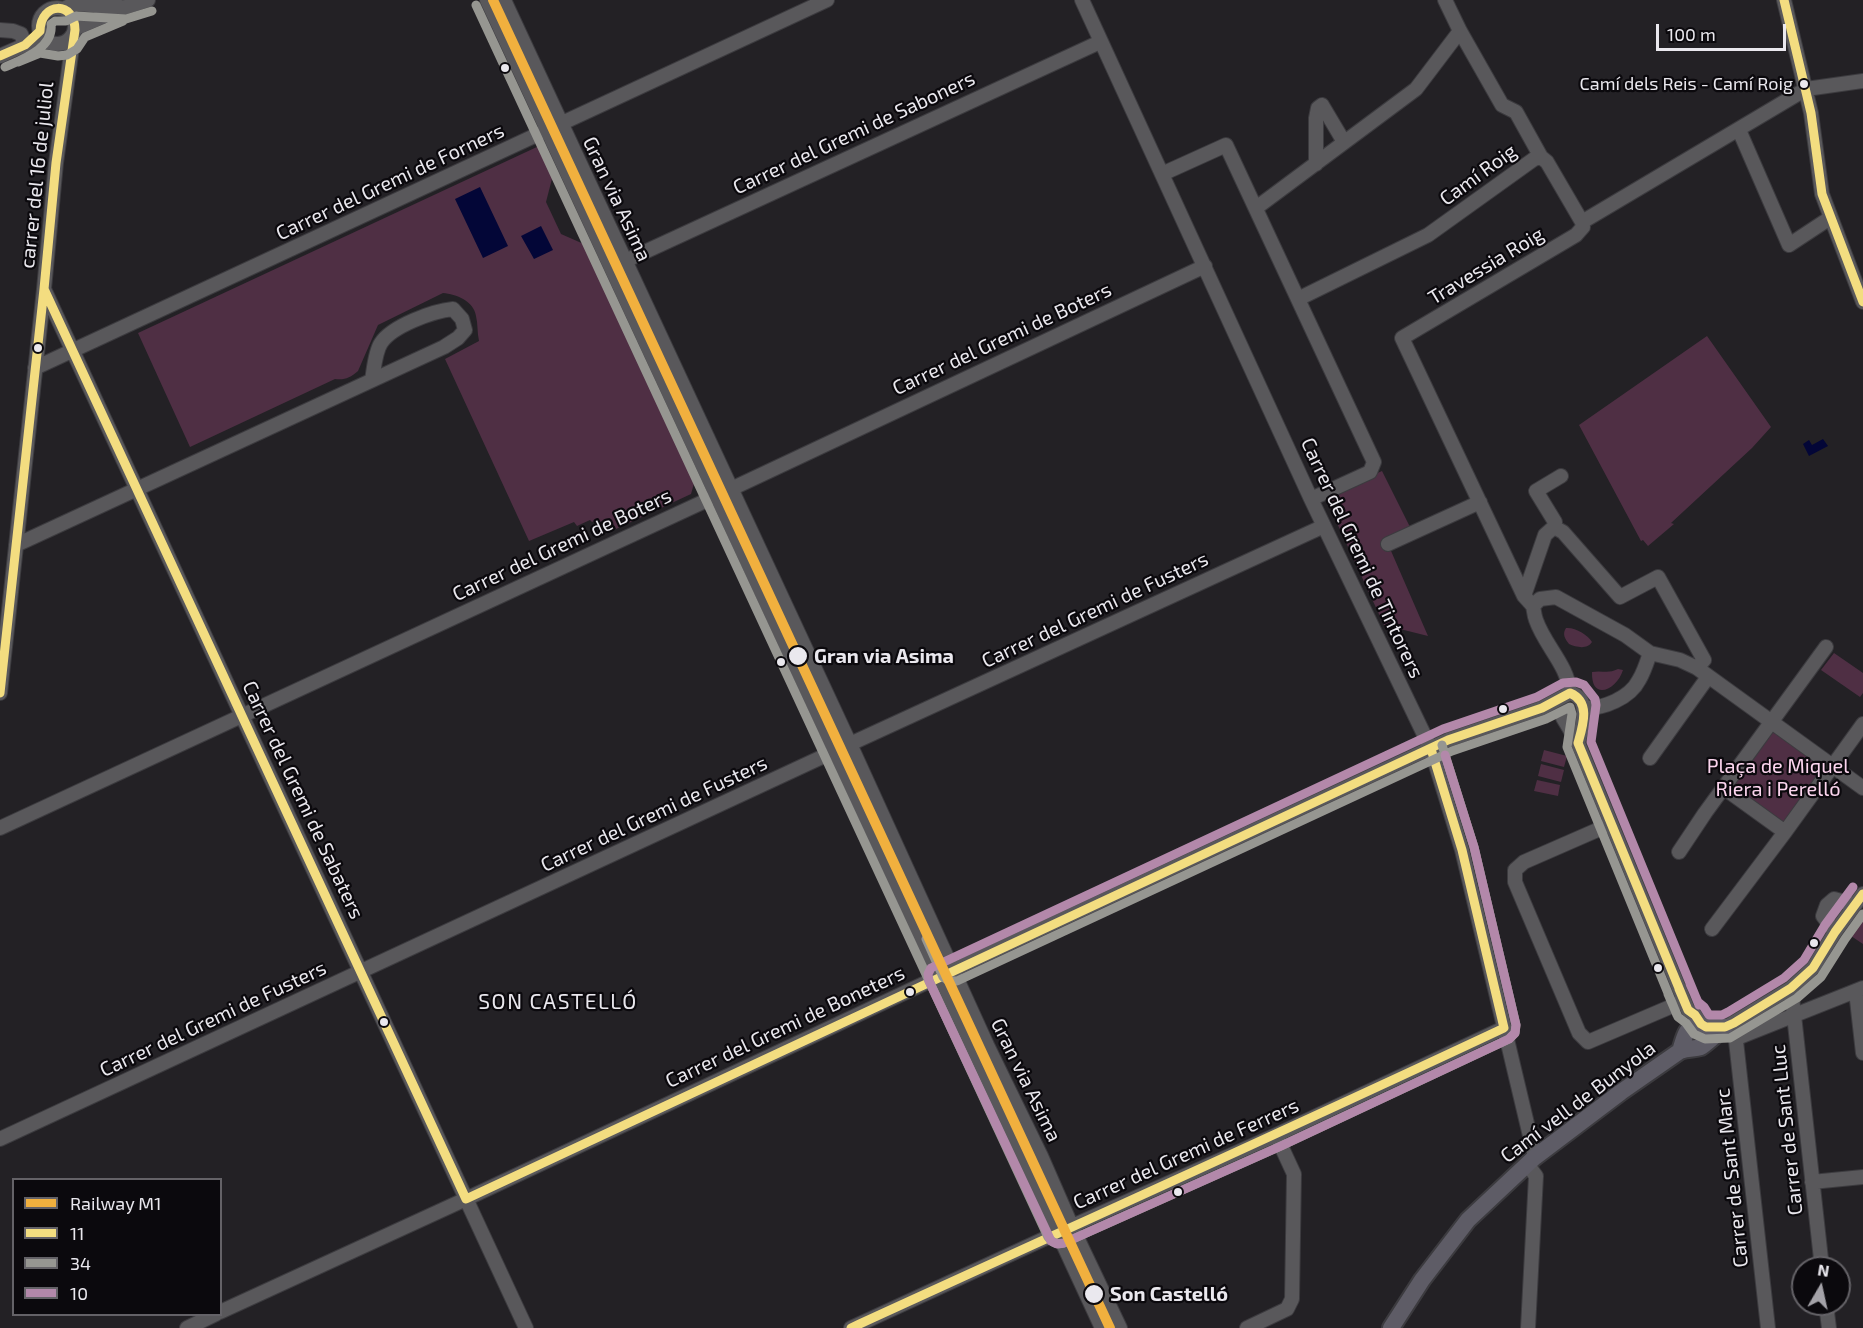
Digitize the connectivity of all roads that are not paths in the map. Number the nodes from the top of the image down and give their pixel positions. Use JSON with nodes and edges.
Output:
{"nodes":[{"id":1,"x":148,"y":0,"type":"edge"},
{"id":2,"x":488,"y":0,"type":"edge"},
{"id":3,"x":504,"y":0,"type":"edge"},
{"id":4,"x":828,"y":0,"type":"edge"},
{"id":5,"x":1082,"y":0,"type":"edge"},
{"id":6,"x":1445,"y":0,"type":"edge"},
{"id":7,"x":1784,"y":0,"type":"edge"},
{"id":8,"x":122,"y":3,"type":"edge"},
{"id":9,"x":63,"y":9,"type":"junction"},
{"id":10,"x":0,"y":30,"type":"edge"},
{"id":11,"x":1460,"y":31,"type":"junction"},
{"id":12,"x":74,"y":33,"type":"junction"},
{"id":13,"x":46,"y":39,"type":"junction"},
{"id":14,"x":1100,"y":42,"type":"junction"},
{"id":15,"x":25,"y":45,"type":"junction"},
{"id":16,"x":0,"y":56,"type":"edge"},
{"id":17,"x":68,"y":64,"type":"junction"},
{"id":18,"x":1863,"y":81,"type":"edge"},
{"id":19,"x":1806,"y":89,"type":"junction"},
{"id":20,"x":561,"y":125,"type":"junction"},
{"id":21,"x":548,"y":130,"type":"junction"},
{"id":22,"x":1739,"y":130,"type":"junction"},
{"id":23,"x":1344,"y":142,"type":"junction"},
{"id":24,"x":1541,"y":157,"type":"junction"},
{"id":25,"x":1316,"y":164,"type":"junction"},
{"id":26,"x":1162,"y":174,"type":"junction"},
{"id":27,"x":1256,"y":208,"type":"junction"},
{"id":28,"x":1830,"y":218,"type":"junction"},
{"id":29,"x":1582,"y":222,"type":"junction"},
{"id":30,"x":625,"y":261,"type":"junction"},
{"id":31,"x":1205,"y":266,"type":"junction"},
{"id":32,"x":44,"y":289,"type":"junction"},
{"id":33,"x":1298,"y":299,"type":"junction"},
{"id":34,"x":1863,"y":303,"type":"edge"},
{"id":35,"x":73,"y":351,"type":"junction"},
{"id":36,"x":35,"y":368,"type":"junction"},
{"id":37,"x":372,"y":380,"type":"junction"},
{"id":38,"x":1561,"y":476,"type":"dead end"},
{"id":39,"x":137,"y":489,"type":"junction"},
{"id":40,"x":731,"y":489,"type":"junction"},
{"id":41,"x":717,"y":495,"type":"junction"},
{"id":42,"x":1311,"y":499,"type":"junction"},
{"id":43,"x":1480,"y":502,"type":"junction"},
{"id":44,"x":1324,"y":526,"type":"junction"},
{"id":45,"x":1554,"y":527,"type":"junction"},
{"id":46,"x":1388,"y":544,"type":"dead end"},
{"id":47,"x":15,"y":545,"type":"junction"},
{"id":48,"x":1528,"y":601,"type":"junction"},
{"id":49,"x":1826,"y":647,"type":"dead end"},
{"id":50,"x":1650,"y":653,"type":"junction"},
{"id":51,"x":1697,"y":668,"type":"junction"},
{"id":52,"x":1708,"y":677,"type":"junction"},
{"id":53,"x":0,"y":693,"type":"edge"},
{"id":54,"x":1565,"y":696,"type":"junction"},
{"id":55,"x":1542,"y":708,"type":"junction"},
{"id":56,"x":1583,"y":710,"type":"junction"},
{"id":57,"x":242,"y":716,"type":"junction"},
{"id":58,"x":1562,"y":716,"type":"junction"},
{"id":59,"x":1771,"y":723,"type":"junction"},
{"id":60,"x":1863,"y":724,"type":"edge"},
{"id":61,"x":1578,"y":743,"type":"junction"},
{"id":62,"x":850,"y":744,"type":"junction"},
{"id":63,"x":1431,"y":749,"type":"junction"},
{"id":64,"x":835,"y":751,"type":"junction"},
{"id":65,"x":1650,"y":758,"type":"dead end"},
{"id":66,"x":1832,"y":766,"type":"junction"},
{"id":67,"x":1724,"y":788,"type":"junction"},
{"id":68,"x":1863,"y":788,"type":"edge"},
{"id":69,"x":1611,"y":824,"type":"junction"},
{"id":70,"x":0,"y":828,"type":"edge"},
{"id":71,"x":1785,"y":832,"type":"junction"},
{"id":72,"x":1679,"y":852,"type":"dead end"},
{"id":73,"x":1859,"y":900,"type":"edge"},
{"id":74,"x":1712,"y":928,"type":"dead end"},
{"id":75,"x":1835,"y":932,"type":"junction"},
{"id":76,"x":361,"y":972,"type":"junction"},
{"id":77,"x":946,"y":973,"type":"junction"},
{"id":78,"x":1791,"y":988,"type":"junction"},
{"id":79,"x":1859,"y":990,"type":"edge"},
{"id":80,"x":1686,"y":1006,"type":"junction"},
{"id":81,"x":1794,"y":1014,"type":"junction"},
{"id":82,"x":1503,"y":1028,"type":"junction"},
{"id":83,"x":1732,"y":1029,"type":"junction"},
{"id":84,"x":1695,"y":1036,"type":"junction"},
{"id":85,"x":1863,"y":1053,"type":"edge"},
{"id":86,"x":1276,"y":1135,"type":"junction"},
{"id":87,"x":0,"y":1139,"type":"edge"},
{"id":88,"x":1531,"y":1160,"type":"junction"},
{"id":89,"x":1863,"y":1177,"type":"edge"},
{"id":90,"x":1812,"y":1182,"type":"junction"},
{"id":91,"x":466,"y":1199,"type":"junction"},
{"id":92,"x":1066,"y":1230,"type":"junction"},
{"id":93,"x":1821,"y":1256,"type":"edge"},
{"id":94,"x":222,"y":1311,"type":"edge"},
{"id":95,"x":212,"y":1316,"type":"edge"},
{"id":96,"x":187,"y":1328,"type":"edge"},
{"id":97,"x":526,"y":1328,"type":"edge"},
{"id":98,"x":851,"y":1328,"type":"edge"},
{"id":99,"x":1102,"y":1328,"type":"edge"},
{"id":100,"x":1120,"y":1328,"type":"edge"},
{"id":101,"x":1247,"y":1328,"type":"edge"},
{"id":102,"x":1391,"y":1328,"type":"edge"},
{"id":103,"x":1528,"y":1328,"type":"edge"},
{"id":104,"x":1768,"y":1328,"type":"edge"}],
"edges":[{"from":1,"to":8,"type":"street"},
{"from":2,"to":21,"type":"street","name":"Gran via Asima"},
{"from":3,"to":20,"type":"street","name":"Gran via Asima"},
{"from":4,"to":20,"type":"street","name":"Carrer del Gremi de Forners"},
{"from":5,"to":14,"type":"street","name":"Carrer del Gremi de Tintorers"},
{"from":6,"to":11,"type":"street"},
{"from":7,"to":19,"type":"street"},
{"from":8,"to":9,"type":"street"},
{"from":8,"to":12,"type":"street"},
{"from":9,"to":12,"type":"street"},
{"from":9,"to":13,"type":"street"},
{"from":10,"to":15,"type":"street"},
{"from":11,"to":23,"type":"street"},
{"from":11,"to":24,"type":"street"},
{"from":12,"to":13,"type":"street"},
{"from":12,"to":17,"type":"street","name":"carrer del 16 de juliol"},
{"from":13,"to":15,"type":"street"},
{"from":13,"to":17,"type":"street","name":"carrer del 16 de juliol"},
{"from":14,"to":26,"type":"street","name":"Carrer del Gremi de Tintorers"},
{"from":14,"to":30,"type":"street","name":"Carrer del Gremi de Saboners"},
{"from":15,"to":16,"type":"street"},
{"from":17,"to":32,"type":"street","name":"carrer del 16 de juliol"},
{"from":18,"to":19,"type":"street"},
{"from":19,"to":22,"type":"street"},
{"from":19,"to":28,"type":"street"},
{"from":20,"to":21,"type":"street","name":"Carrer del Gremi de Forners"},
{"from":20,"to":30,"type":"street","name":"Gran via Asima"},
{"from":21,"to":35,"type":"street","name":"Carrer del Gremi de Forners"},
{"from":21,"to":41,"type":"street","name":"Gran via Asima"},
{"from":22,"to":28,"type":"street"},
{"from":22,"to":29,"type":"street"},
{"from":23,"to":25,"type":"street"},
{"from":23,"to":25,"type":"street"},
{"from":24,"to":29,"type":"street","name":"Camí Roig"},
{"from":24,"to":33,"type":"street","name":"Camí Roig"},
{"from":25,"to":27,"type":"street"},
{"from":26,"to":27,"type":"street"},
{"from":26,"to":31,"type":"street","name":"Carrer del Gremi de Tintorers"},
{"from":27,"to":33,"type":"street"},
{"from":28,"to":34,"type":"street"},
{"from":29,"to":43,"type":"street","name":"Travessia Roig"},
{"from":30,"to":40,"type":"street","name":"Gran via Asima"},
{"from":31,"to":40,"type":"street","name":"Carrer del Gremi de Boters"},
{"from":31,"to":42,"type":"street","name":"Carrer del Gremi de Tintorers"},
{"from":32,"to":35,"type":"street","name":"Carrer del Gremi de Sabaters"},
{"from":32,"to":36,"type":"street","name":"carrer del 16 de juliol"},
{"from":33,"to":42,"type":"street"},
{"from":35,"to":36,"type":"street","name":"Carrer del Gremi de Forners"},
{"from":35,"to":39,"type":"street","name":"Carrer del Gremi de Sabaters"},
{"from":36,"to":47,"type":"street","name":"carrer del 16 de juliol"},
{"from":37,"to":37,"type":"street"},
{"from":37,"to":39,"type":"street"},
{"from":38,"to":45,"type":"street"},
{"from":39,"to":47,"type":"street"},
{"from":39,"to":57,"type":"street","name":"Carrer del Gremi de Sabaters"},
{"from":40,"to":41,"type":"street","name":"Carrer del Gremi de Boters"},
{"from":40,"to":62,"type":"street","name":"Gran via Asima"},
{"from":41,"to":57,"type":"street","name":"Carrer del Gremi de Boters"},
{"from":41,"to":64,"type":"street","name":"Gran via Asima"},
{"from":42,"to":44,"type":"street","name":"Carrer del Gremi de Tintorers"},
{"from":43,"to":46,"type":"street"},
{"from":43,"to":48,"type":"street"},
{"from":44,"to":62,"type":"street","name":"Carrer del Gremi de Fusters"},
{"from":44,"to":63,"type":"street","name":"Carrer del Gremi de Tintorers"},
{"from":45,"to":48,"type":"street"},
{"from":45,"to":51,"type":"street"},
{"from":47,"to":53,"type":"street","name":"carrer del 16 de juliol"},
{"from":48,"to":50,"type":"street"},
{"from":48,"to":54,"type":"street"},
{"from":49,"to":59,"type":"street"},
{"from":50,"to":51,"type":"street"},
{"from":50,"to":56,"type":"street"},
{"from":51,"to":52,"type":"street"},
{"from":52,"to":59,"type":"street"},
{"from":52,"to":65,"type":"street"},
{"from":54,"to":55,"type":"street"},
{"from":54,"to":56,"type":"street"},
{"from":54,"to":58,"type":"street"},
{"from":55,"to":58,"type":"street"},
{"from":55,"to":63,"type":"street","name":"Carrer del Gremi de Boneters"},
{"from":56,"to":58,"type":"street"},
{"from":56,"to":61,"type":"street"},
{"from":57,"to":70,"type":"street","name":"Carrer del Gremi de Boters"},
{"from":57,"to":76,"type":"street","name":"Carrer del Gremi de Sabaters"},
{"from":58,"to":61,"type":"street"},
{"from":59,"to":66,"type":"street"},
{"from":59,"to":67,"type":"street"},
{"from":60,"to":66,"type":"street"},
{"from":61,"to":69,"type":"street"},
{"from":62,"to":64,"type":"street","name":"Carrer del Gremi de Fusters"},
{"from":62,"to":77,"type":"street","name":"Gran via Asima"},
{"from":63,"to":77,"type":"street","name":"Carrer del Gremi de Boneters"},
{"from":63,"to":82,"type":"street","name":"Carrer del Gremi de Tintorers"},
{"from":64,"to":76,"type":"street","name":"Carrer del Gremi de Fusters"},
{"from":64,"to":77,"type":"street","name":"Gran via Asima"},
{"from":66,"to":68,"type":"street"},
{"from":66,"to":71,"type":"street"},
{"from":67,"to":71,"type":"street"},
{"from":67,"to":72,"type":"street"},
{"from":69,"to":80,"type":"street"},
{"from":69,"to":80,"type":"street"},
{"from":71,"to":74,"type":"street"},
{"from":73,"to":75,"type":"street"},
{"from":73,"to":75,"type":"street"},
{"from":75,"to":78,"type":"street"},
{"from":76,"to":87,"type":"street","name":"Carrer del Gremi de Fusters"},
{"from":76,"to":91,"type":"street","name":"Carrer del Gremi de Sabaters"},
{"from":77,"to":91,"type":"street","name":"Carrer del Gremi de Boneters"},
{"from":77,"to":92,"type":"street","name":"Gran via Asima"},
{"from":78,"to":81,"type":"street","name":"Carrer de Sant Lluc"},
{"from":78,"to":83,"type":"street"},
{"from":79,"to":81,"type":"street"},
{"from":79,"to":85,"type":"street"},
{"from":80,"to":84,"type":"street"},
{"from":81,"to":83,"type":"street"},
{"from":81,"to":90,"type":"street","name":"Carrer de Sant Lluc"},
{"from":82,"to":86,"type":"street","name":"Carrer del Gremi de Ferrers"},
{"from":82,"to":88,"type":"street","name":"Carrer del Gremi de Tintorers"},
{"from":83,"to":84,"type":"main road","name":"Camí vell de Bunyola"},
{"from":83,"to":104,"type":"street","name":"Carrer de Sant Marc"},
{"from":84,"to":88,"type":"main road","name":"Camí vell de Bunyola"},
{"from":86,"to":92,"type":"street","name":"Carrer del Gremi de Ferrers"},
{"from":86,"to":101,"type":"street"},
{"from":88,"to":102,"type":"main road","name":"Camí vell de Bunyola"},
{"from":88,"to":103,"type":"street","name":"Carrer del Gremi de Tintorers"},
{"from":89,"to":90,"type":"street"},
{"from":90,"to":93,"type":"street","name":"Carrer de Sant Lluc"},
{"from":91,"to":94,"type":"street","name":"Carrer del Gremi de Boneters"},
{"from":91,"to":97,"type":"street","name":"Carrer del Gremi de Sabaters"},
{"from":92,"to":98,"type":"street","name":"Carrer del Gremi de Ferrers"},
{"from":92,"to":99,"type":"street","name":"Gran via Asima"},
{"from":92,"to":100,"type":"street","name":"Gran via Asima"},
{"from":95,"to":96,"type":"street"}]}
